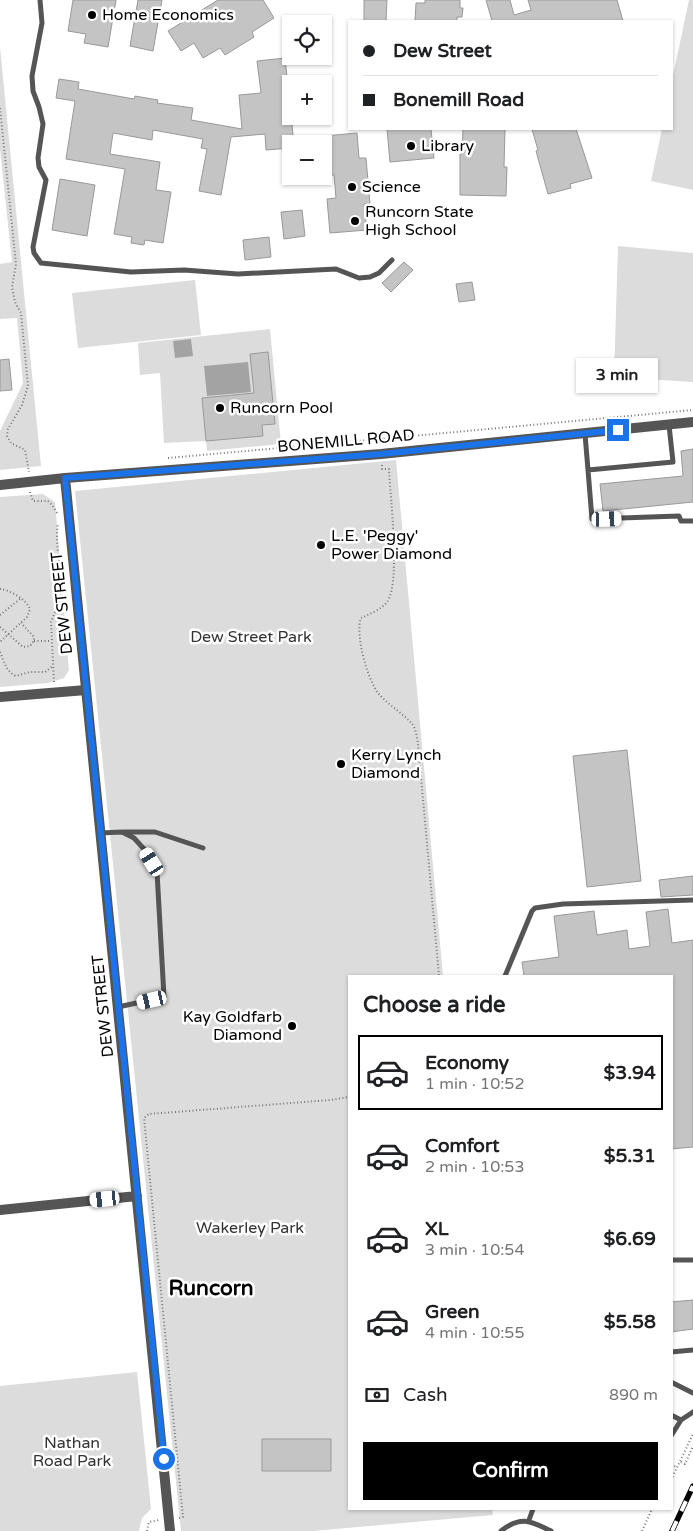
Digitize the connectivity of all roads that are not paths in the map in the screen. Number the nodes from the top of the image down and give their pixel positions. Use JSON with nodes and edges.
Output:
{"nodes":[{"id":1,"x":40,"y":0,"type":"edge"},
{"id":2,"x":392,"y":260,"type":"dead end"},
{"id":3,"x":693,"y":422,"type":"edge"},
{"id":4,"x":669,"y":425,"type":"junction"},
{"id":5,"x":585,"y":434,"type":"junction"},
{"id":6,"x":588,"y":470,"type":"junction"},
{"id":7,"x":65,"y":478,"type":"junction"},
{"id":8,"x":0,"y":485,"type":"edge"},
{"id":9,"x":693,"y":521,"type":"edge"},
{"id":10,"x":86,"y":690,"type":"junction"},
{"id":11,"x":0,"y":697,"type":"edge"},
{"id":12,"x":122,"y":832,"type":"junction"},
{"id":13,"x":100,"y":833,"type":"junction"},
{"id":14,"x":203,"y":848,"type":"dead end"},
{"id":15,"x":693,"y":900,"type":"edge"},
{"id":16,"x":505,"y":975,"type":"edge"},
{"id":17,"x":118,"y":1007,"type":"junction"},
{"id":18,"x":137,"y":1196,"type":"junction"},
{"id":19,"x":0,"y":1210,"type":"edge"},
{"id":20,"x":673,"y":1260,"type":"edge"},
{"id":21,"x":693,"y":1260,"type":"edge"},
{"id":22,"x":693,"y":1350,"type":"edge"},
{"id":23,"x":673,"y":1352,"type":"edge"},
{"id":24,"x":673,"y":1383,"type":"edge"},
{"id":25,"x":693,"y":1393,"type":"edge"},
{"id":26,"x":693,"y":1412,"type":"edge"},
{"id":27,"x":673,"y":1416,"type":"edge"},
{"id":28,"x":681,"y":1420,"type":"junction"},
{"id":29,"x":673,"y":1433,"type":"edge"},
{"id":30,"x":533,"y":1510,"type":"edge"},
{"id":31,"x":529,"y":1520,"type":"junction"},
{"id":32,"x":170,"y":1531,"type":"edge"},
{"id":33,"x":502,"y":1531,"type":"edge"},
{"id":34,"x":551,"y":1531,"type":"edge"}],
"edges":[{"from":1,"to":2,"type":"lane"},
{"from":3,"to":4,"type":"street","name":"BONEMILL ROAD"},
{"from":4,"to":5,"type":"street","name":"BONEMILL ROAD"},
{"from":4,"to":6,"type":"lane"},
{"from":5,"to":6,"type":"lane"},
{"from":5,"to":7,"type":"street","name":"BONEMILL ROAD"},
{"from":6,"to":9,"type":"lane"},
{"from":7,"to":8,"type":"street","name":"BONEMILL ROAD"},
{"from":7,"to":10,"type":"street","name":"DEW STREET"},
{"from":10,"to":11,"type":"street"},
{"from":10,"to":13,"type":"street","name":"DEW STREET"},
{"from":12,"to":13,"type":"lane"},
{"from":12,"to":14,"type":"lane"},
{"from":12,"to":17,"type":"lane"},
{"from":13,"to":17,"type":"street","name":"DEW STREET"},
{"from":15,"to":16,"type":"lane"},
{"from":17,"to":18,"type":"street","name":"DEW STREET"},
{"from":18,"to":19,"type":"street"},
{"from":18,"to":32,"type":"street","name":"DEW STREET"},
{"from":20,"to":21,"type":"lane"},
{"from":22,"to":23,"type":"lane"},
{"from":24,"to":25,"type":"lane"},
{"from":26,"to":28,"type":"lane"},
{"from":27,"to":28,"type":"lane"},
{"from":28,"to":29,"type":"lane"},
{"from":30,"to":31,"type":"lane"},
{"from":31,"to":33,"type":"lane"},
{"from":31,"to":34,"type":"lane"}]}
